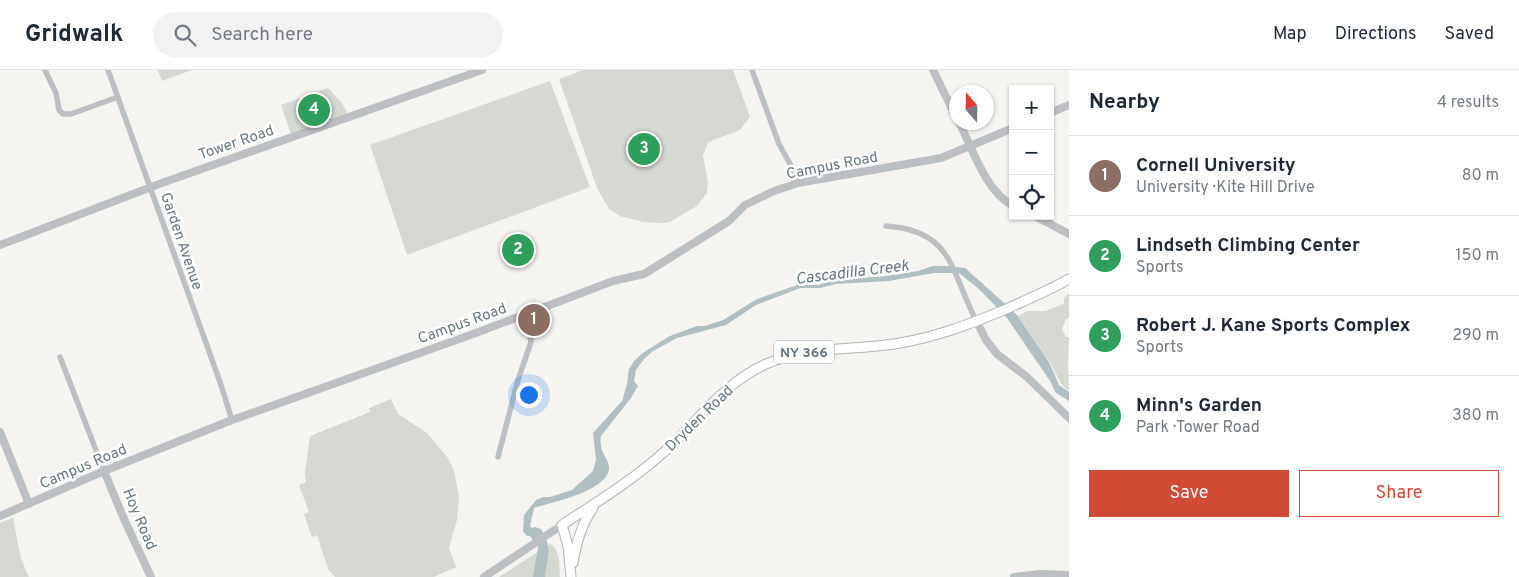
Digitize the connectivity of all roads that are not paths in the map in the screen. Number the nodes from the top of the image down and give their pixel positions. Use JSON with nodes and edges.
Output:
{"nodes":[{"id":1,"x":45,"y":70,"type":"edge"},
{"id":2,"x":108,"y":70,"type":"edge"},
{"id":3,"x":482,"y":70,"type":"edge"},
{"id":4,"x":752,"y":70,"type":"edge"},
{"id":5,"x":933,"y":70,"type":"edge"},
{"id":6,"x":118,"y":97,"type":"junction"},
{"id":7,"x":949,"y":103,"type":"edge"},
{"id":8,"x":1069,"y":104,"type":"edge"},
{"id":9,"x":1054,"y":111,"type":"edge"},
{"id":10,"x":963,"y":130,"type":"edge"},
{"id":11,"x":1009,"y":130,"type":"edge"},
{"id":12,"x":971,"y":146,"type":"junction"},
{"id":13,"x":798,"y":183,"type":"junction"},
{"id":14,"x":151,"y":187,"type":"junction"},
{"id":15,"x":1009,"y":204,"type":"edge"},
{"id":16,"x":1043,"y":220,"type":"edge"},
{"id":17,"x":886,"y":226,"type":"dead end"},
{"id":18,"x":1069,"y":234,"type":"edge"},
{"id":19,"x":0,"y":245,"type":"edge"},
{"id":20,"x":1069,"y":280,"type":"edge"},
{"id":21,"x":523,"y":314,"type":"junction"},
{"id":22,"x":977,"y":322,"type":"junction"},
{"id":23,"x":60,"y":357,"type":"dead end"},
{"id":24,"x":1069,"y":418,"type":"edge"},
{"id":25,"x":232,"y":420,"type":"junction"},
{"id":26,"x":0,"y":432,"type":"edge"},
{"id":27,"x":498,"y":457,"type":"dead end"},
{"id":28,"x":104,"y":471,"type":"junction"},
{"id":29,"x":596,"y":503,"type":"junction"},
{"id":30,"x":29,"y":504,"type":"junction"},
{"id":31,"x":0,"y":516,"type":"edge"},
{"id":32,"x":562,"y":525,"type":"junction"},
{"id":33,"x":1069,"y":575,"type":"edge"},
{"id":34,"x":151,"y":577,"type":"edge"},
{"id":35,"x":484,"y":577,"type":"edge"},
{"id":36,"x":571,"y":577,"type":"edge"},
{"id":37,"x":1014,"y":577,"type":"edge"}],
"edges":[{"from":1,"to":6,"type":"street"},
{"from":2,"to":6,"type":"street","name":"Garden Avenue"},
{"from":3,"to":14,"type":"street","name":"Tower Road"},
{"from":4,"to":13,"type":"street"},
{"from":5,"to":7,"type":"street"},
{"from":6,"to":14,"type":"street","name":"Garden Avenue"},
{"from":8,"to":9,"type":"street"},
{"from":10,"to":12,"type":"street"},
{"from":11,"to":12,"type":"street","name":"Campus Road"},
{"from":12,"to":13,"type":"street","name":"Campus Road"},
{"from":12,"to":15,"type":"street"},
{"from":13,"to":21,"type":"street","name":"Campus Road"},
{"from":14,"to":19,"type":"street","name":"Tower Road"},
{"from":14,"to":25,"type":"street","name":"Garden Avenue"},
{"from":16,"to":18,"type":"street"},
{"from":17,"to":22,"type":"street"},
{"from":20,"to":22,"type":"main road","name":"Dryden Road","number":"NY 366"},
{"from":21,"to":25,"type":"street","name":"Campus Road"},
{"from":21,"to":27,"type":"street"},
{"from":22,"to":24,"type":"street"},
{"from":22,"to":29,"type":"main road","name":"Dryden Road","number":"NY 366"},
{"from":23,"to":28,"type":"street"},
{"from":25,"to":28,"type":"street","name":"Campus Road"},
{"from":26,"to":30,"type":"street"},
{"from":28,"to":30,"type":"street","name":"Campus Road"},
{"from":28,"to":34,"type":"street","name":"Hoy Road"},
{"from":29,"to":32,"type":"main road","name":"Dryden Road","number":"NY 366"},
{"from":29,"to":36,"type":"main road","name":"Dryden Road","number":"NY 366"},
{"from":30,"to":31,"type":"street","name":"Campus Road"},
{"from":32,"to":35,"type":"street"},
{"from":32,"to":36,"type":"main road","name":"Dryden Road","number":"NY 366"},
{"from":33,"to":37,"type":"street"}]}
